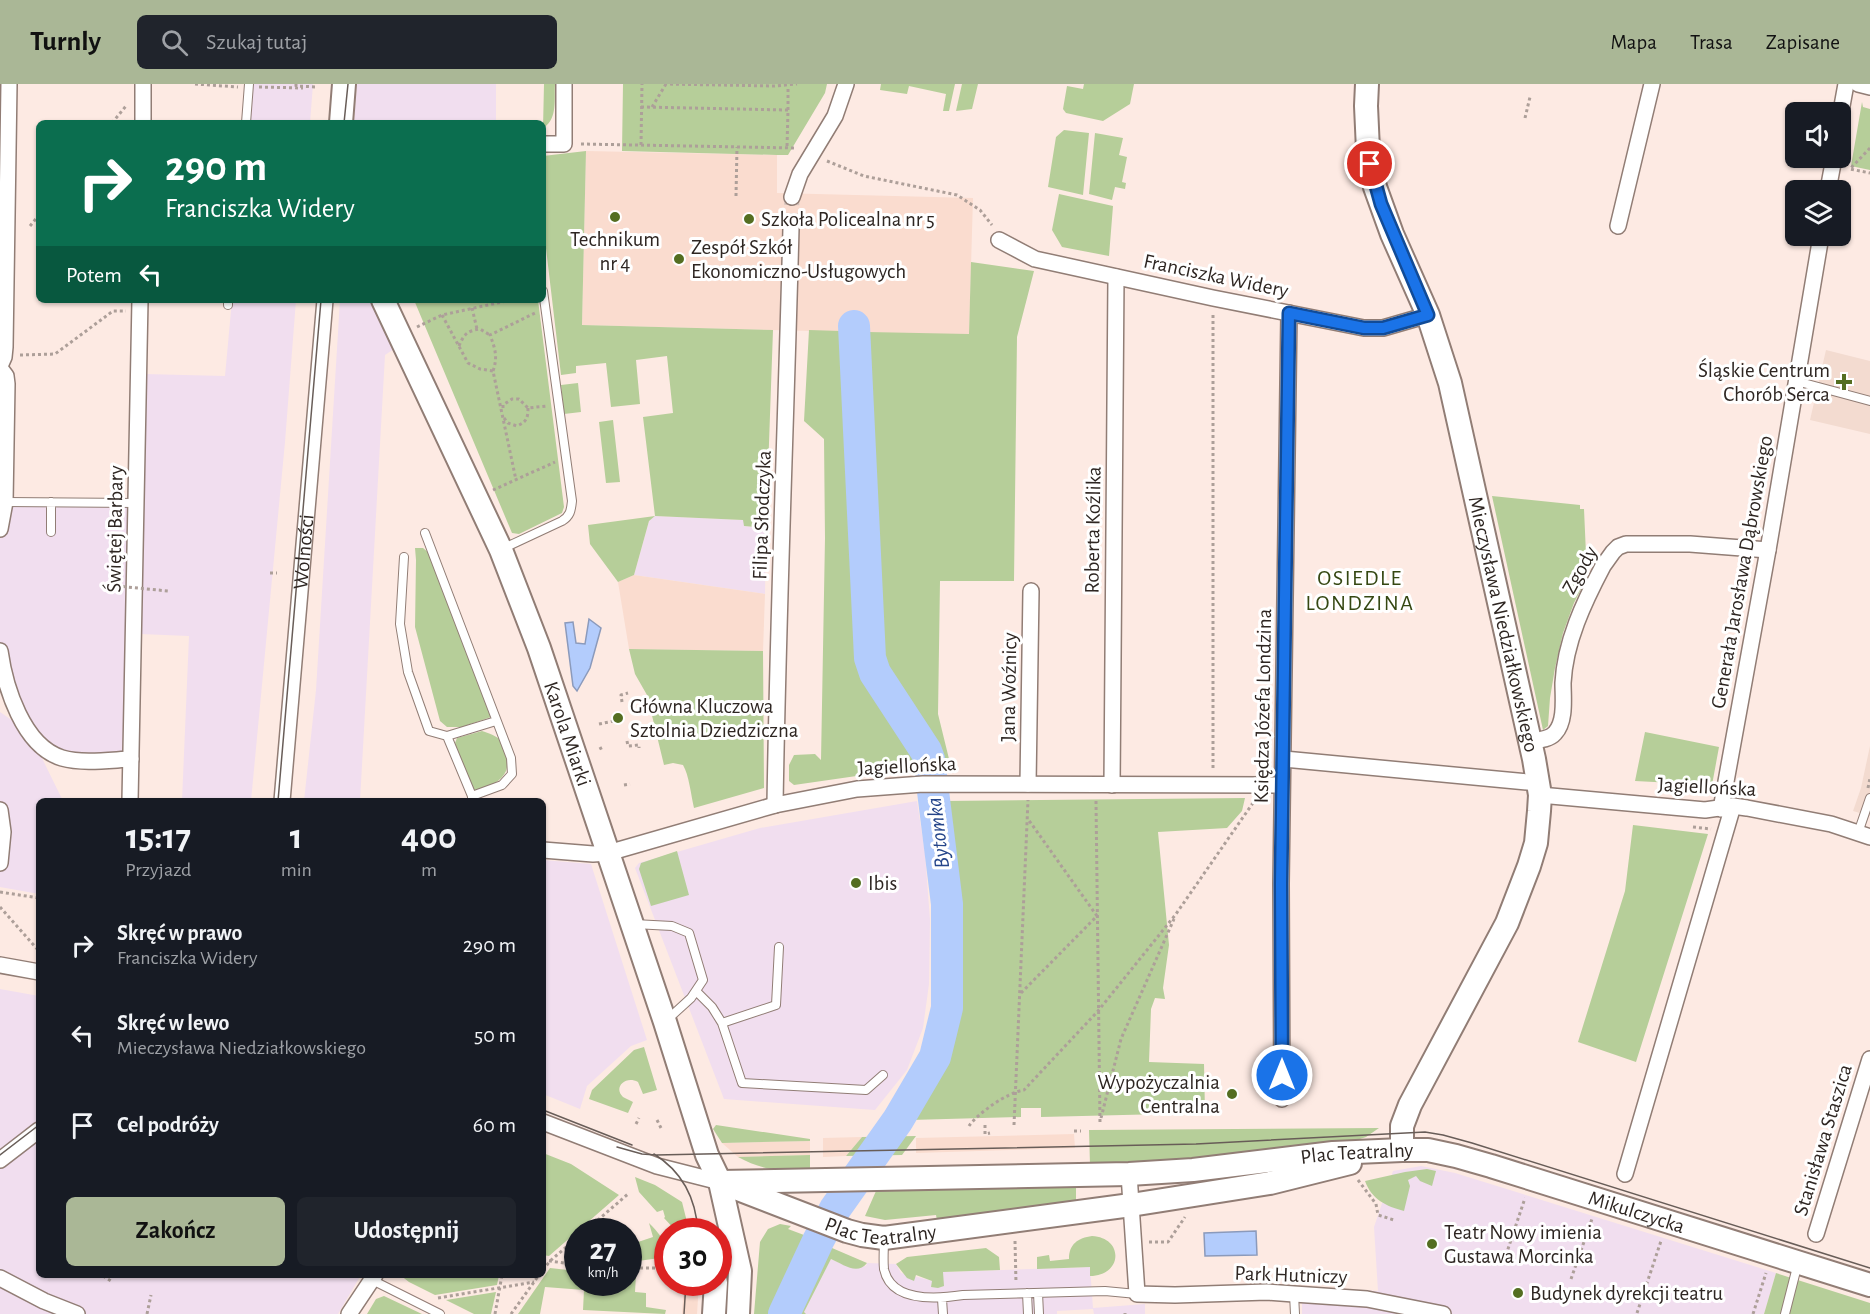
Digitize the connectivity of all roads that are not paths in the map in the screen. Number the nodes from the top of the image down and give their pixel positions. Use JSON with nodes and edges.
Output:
{"nodes":[{"id":1,"x":9,"y":84,"type":"edge"},
{"id":2,"x":143,"y":84,"type":"edge"},
{"id":3,"x":344,"y":84,"type":"edge"},
{"id":4,"x":564,"y":84,"type":"edge"},
{"id":5,"x":846,"y":84,"type":"edge"},
{"id":6,"x":1367,"y":84,"type":"edge"},
{"id":7,"x":1652,"y":84,"type":"edge"},
{"id":8,"x":1846,"y":84,"type":"edge"},
{"id":9,"x":1858,"y":84,"type":"edge"},
{"id":10,"x":253,"y":86,"type":"edge"},
{"id":11,"x":1870,"y":87,"type":"edge"},
{"id":12,"x":1843,"y":102,"type":"edge"},
{"id":13,"x":143,"y":120,"type":"edge"},
{"id":14,"x":247,"y":120,"type":"edge"},
{"id":15,"x":341,"y":120,"type":"edge"},
{"id":16,"x":546,"y":144,"type":"edge"},
{"id":17,"x":792,"y":197,"type":"tunnel mouth"},
{"id":18,"x":1618,"y":226,"type":"dead end"},
{"id":19,"x":791,"y":228,"type":"tunnel mouth"},
{"id":20,"x":999,"y":240,"type":"road end"},
{"id":21,"x":1819,"y":246,"type":"edge"},
{"id":22,"x":1116,"y":277,"type":"junction"},
{"id":23,"x":140,"y":303,"type":"edge"},
{"id":24,"x":325,"y":303,"type":"edge"},
{"id":25,"x":384,"y":303,"type":"edge"},
{"id":26,"x":544,"y":303,"type":"edge"},
{"id":27,"x":1289,"y":313,"type":"junction"},
{"id":28,"x":1428,"y":315,"type":"junction"},
{"id":29,"x":0,"y":367,"type":"edge"},
{"id":30,"x":1796,"y":381,"type":"junction"},
{"id":31,"x":1870,"y":401,"type":"edge"},
{"id":32,"x":5,"y":502,"type":"junction"},
{"id":33,"x":51,"y":502,"type":"junction"},
{"id":34,"x":137,"y":503,"type":"junction"},
{"id":35,"x":0,"y":529,"type":"edge"},
{"id":36,"x":51,"y":532,"type":"dead end"},
{"id":37,"x":425,"y":533,"type":"dead end"},
{"id":38,"x":501,"y":550,"type":"junction"},
{"id":39,"x":1768,"y":550,"type":"junction"},
{"id":40,"x":404,"y":557,"type":"dead end"},
{"id":41,"x":1031,"y":591,"type":"dead end"},
{"id":42,"x":0,"y":651,"type":"edge"},
{"id":43,"x":496,"y":720,"type":"junction"},
{"id":44,"x":447,"y":736,"type":"junction"},
{"id":45,"x":1530,"y":741,"type":"junction"},
{"id":46,"x":131,"y":759,"type":"junction"},
{"id":47,"x":1284,"y":759,"type":"junction"},
{"id":48,"x":1028,"y":784,"type":"junction"},
{"id":49,"x":1104,"y":785,"type":"junction"},
{"id":50,"x":1282,"y":785,"type":"junction"},
{"id":51,"x":1539,"y":789,"type":"junction"},
{"id":52,"x":130,"y":798,"type":"edge"},
{"id":53,"x":282,"y":798,"type":"edge"},
{"id":54,"x":472,"y":798,"type":"edge"},
{"id":55,"x":474,"y":798,"type":"edge"},
{"id":56,"x":1870,"y":798,"type":"edge"},
{"id":57,"x":775,"y":805,"type":"junction"},
{"id":58,"x":1727,"y":808,"type":"junction"},
{"id":59,"x":0,"y":810,"type":"edge"},
{"id":60,"x":1864,"y":835,"type":"edge"},
{"id":61,"x":546,"y":850,"type":"edge"},
{"id":62,"x":608,"y":853,"type":"junction"},
{"id":63,"x":0,"y":863,"type":"edge"},
{"id":64,"x":632,"y":924,"type":"junction"},
{"id":65,"x":779,"y":947,"type":"dead end"},
{"id":66,"x":0,"y":965,"type":"edge"},
{"id":67,"x":36,"y":971,"type":"edge"},
{"id":68,"x":696,"y":991,"type":"junction"},
{"id":69,"x":665,"y":1022,"type":"junction"},
{"id":70,"x":722,"y":1023,"type":"junction"},
{"id":71,"x":1870,"y":1059,"type":"edge"},
{"id":72,"x":883,"y":1075,"type":"dead end"},
{"id":73,"x":1282,"y":1099,"type":"dead end"},
{"id":74,"x":546,"y":1123,"type":"edge"},
{"id":75,"x":36,"y":1132,"type":"edge"},
{"id":76,"x":1402,"y":1150,"type":"junction"},
{"id":77,"x":0,"y":1160,"type":"edge"},
{"id":78,"x":1130,"y":1174,"type":"junction"},
{"id":79,"x":1625,"y":1174,"type":"dead end"},
{"id":80,"x":720,"y":1182,"type":"junction"},
{"id":81,"x":1131,"y":1205,"type":"junction"},
{"id":82,"x":719,"y":1218,"type":"edge"},
{"id":83,"x":1816,"y":1234,"type":"dead end"},
{"id":84,"x":884,"y":1238,"type":"junction"},
{"id":85,"x":1798,"y":1263,"type":"junction"},
{"id":86,"x":0,"y":1278,"type":"edge"},
{"id":87,"x":373,"y":1278,"type":"edge"},
{"id":88,"x":376,"y":1278,"type":"edge"},
{"id":89,"x":1870,"y":1285,"type":"edge"},
{"id":90,"x":1027,"y":1293,"type":"junction"},
{"id":91,"x":1038,"y":1293,"type":"junction"},
{"id":92,"x":1137,"y":1294,"type":"junction"},
{"id":93,"x":1294,"y":1294,"type":"junction"},
{"id":94,"x":715,"y":1296,"type":"edge"},
{"id":95,"x":942,"y":1299,"type":"junction"},
{"id":96,"x":77,"y":1314,"type":"edge"},
{"id":97,"x":350,"y":1314,"type":"edge"},
{"id":98,"x":440,"y":1314,"type":"edge"},
{"id":99,"x":714,"y":1314,"type":"edge"},
{"id":100,"x":738,"y":1314,"type":"edge"},
{"id":101,"x":943,"y":1314,"type":"edge"},
{"id":102,"x":1028,"y":1314,"type":"edge"},
{"id":103,"x":1039,"y":1314,"type":"edge"},
{"id":104,"x":1295,"y":1314,"type":"edge"},
{"id":105,"x":1443,"y":1314,"type":"edge"},
{"id":106,"x":1785,"y":1314,"type":"edge"}],
"edges":[{"from":1,"to":29,"type":"street"},
{"from":2,"to":13,"type":"street"},
{"from":3,"to":15,"type":"main road"},
{"from":4,"to":16,"type":"street"},
{"from":5,"to":17,"type":"street"},
{"from":6,"to":28,"type":"main road","name":"Mieczysława Niedziałkowskiego"},
{"from":7,"to":18,"type":"street"},
{"from":8,"to":12,"type":"street"},
{"from":9,"to":11,"type":"street"},
{"from":10,"to":14,"type":"lane"},
{"from":19,"to":57,"type":"street","name":"Filipa Słodczyka"},
{"from":20,"to":22,"type":"street","name":"Franciszka Widery"},
{"from":21,"to":30,"type":"street","name":"Generała Jarosława Dąbrowskiego"},
{"from":22,"to":27,"type":"street","name":"Franciszka Widery"},
{"from":22,"to":49,"type":"street","name":"Roberta Koźlika"},
{"from":23,"to":34,"type":"street","name":"Świętej Barbary"},
{"from":24,"to":53,"type":"street","name":"Wolności"},
{"from":25,"to":38,"type":"main road","name":"Karola Miarki"},
{"from":26,"to":38,"type":"lane"},
{"from":27,"to":28,"type":"street","name":"Franciszka Widery"},
{"from":27,"to":47,"type":"street","name":"Księdza Józefa Londzina"},
{"from":28,"to":45,"type":"main road","name":"Mieczysława Niedziałkowskiego"},
{"from":29,"to":32,"type":"street"},
{"from":30,"to":31,"type":"lane"},
{"from":30,"to":39,"type":"street","name":"Generała Jarosława Dąbrowskiego"},
{"from":32,"to":33,"type":"lane"},
{"from":32,"to":35,"type":"street"},
{"from":33,"to":34,"type":"lane"},
{"from":33,"to":36,"type":"lane"},
{"from":34,"to":46,"type":"street","name":"Świętej Barbary"},
{"from":37,"to":43,"type":"lane"},
{"from":38,"to":62,"type":"main road","name":"Karola Miarki"},
{"from":39,"to":45,"type":"street","name":"Zgody"},
{"from":39,"to":58,"type":"street","name":"Generała Jarosława Dąbrowskiego"},
{"from":40,"to":44,"type":"lane"},
{"from":41,"to":48,"type":"street","name":"Jana Woźnicy"},
{"from":42,"to":46,"type":"street"},
{"from":43,"to":44,"type":"lane"},
{"from":43,"to":55,"type":"lane"},
{"from":44,"to":54,"type":"lane"},
{"from":45,"to":51,"type":"main road","name":"Mieczysława Niedziałkowskiego"},
{"from":46,"to":52,"type":"street","name":"Świętej Barbary"},
{"from":47,"to":50,"type":"street","name":"Księdza Józefa Londzina"},
{"from":47,"to":51,"type":"street","name":"Jagiellońska"},
{"from":48,"to":49,"type":"street","name":"Jagiellońska"},
{"from":48,"to":57,"type":"street","name":"Jagiellońska"},
{"from":49,"to":50,"type":"street","name":"Jagiellońska"},
{"from":50,"to":73,"type":"street","name":"Księdza Józefa Londzina"},
{"from":51,"to":58,"type":"street","name":"Jagiellońska"},
{"from":51,"to":76,"type":"main road","name":"Mieczysława Niedziałkowskiego"},
{"from":56,"to":60,"type":"lane"},
{"from":57,"to":62,"type":"street","name":"Jagiellońska"},
{"from":58,"to":60,"type":"street","name":"Jagiellońska"},
{"from":58,"to":79,"type":"street","name":"Generała Jarosława Dąbrowskiego"},
{"from":59,"to":63,"type":"street"},
{"from":61,"to":62,"type":"street","name":"Jagiellońska"},
{"from":62,"to":64,"type":"main road","name":"Karola Miarki"},
{"from":64,"to":68,"type":"lane"},
{"from":64,"to":69,"type":"main road","name":"Karola Miarki"},
{"from":65,"to":70,"type":"lane"},
{"from":66,"to":67,"type":"street"},
{"from":68,"to":69,"type":"lane"},
{"from":68,"to":70,"type":"lane"},
{"from":69,"to":80,"type":"main road","name":"Karola Miarki"},
{"from":70,"to":72,"type":"lane"},
{"from":71,"to":83,"type":"street","name":"Stanisława Staszica"},
{"from":74,"to":80,"type":"street"},
{"from":75,"to":77,"type":"street"},
{"from":76,"to":78,"type":"main road","name":"Plac Teatralny"},
{"from":76,"to":81,"type":"main road","name":"Plac Teatralny"},
{"from":76,"to":85,"type":"main road","name":"Mikulczycka"},
{"from":78,"to":80,"type":"main road","name":"Plac Teatralny"},
{"from":78,"to":81,"type":"street"},
{"from":80,"to":82,"type":"main road"},
{"from":80,"to":84,"type":"main road","name":"Plac Teatralny"},
{"from":80,"to":100,"type":"main road"},
{"from":81,"to":84,"type":"main road","name":"Plac Teatralny"},
{"from":81,"to":92,"type":"street"},
{"from":84,"to":95,"type":"lane"},
{"from":85,"to":89,"type":"main road","name":"Mikulczycka"},
{"from":85,"to":106,"type":"lane"},
{"from":86,"to":96,"type":"street"},
{"from":87,"to":97,"type":"street"},
{"from":88,"to":98,"type":"lane"},
{"from":90,"to":91,"type":"lane"},
{"from":90,"to":95,"type":"lane"},
{"from":90,"to":102,"type":"lane"},
{"from":91,"to":92,"type":"lane"},
{"from":91,"to":103,"type":"lane"},
{"from":92,"to":93,"type":"street","name":"Park Hutniczy"},
{"from":93,"to":104,"type":"lane"},
{"from":93,"to":105,"type":"street","name":"Park Hutniczy"},
{"from":94,"to":99,"type":"main road"},
{"from":95,"to":101,"type":"lane"}]}
